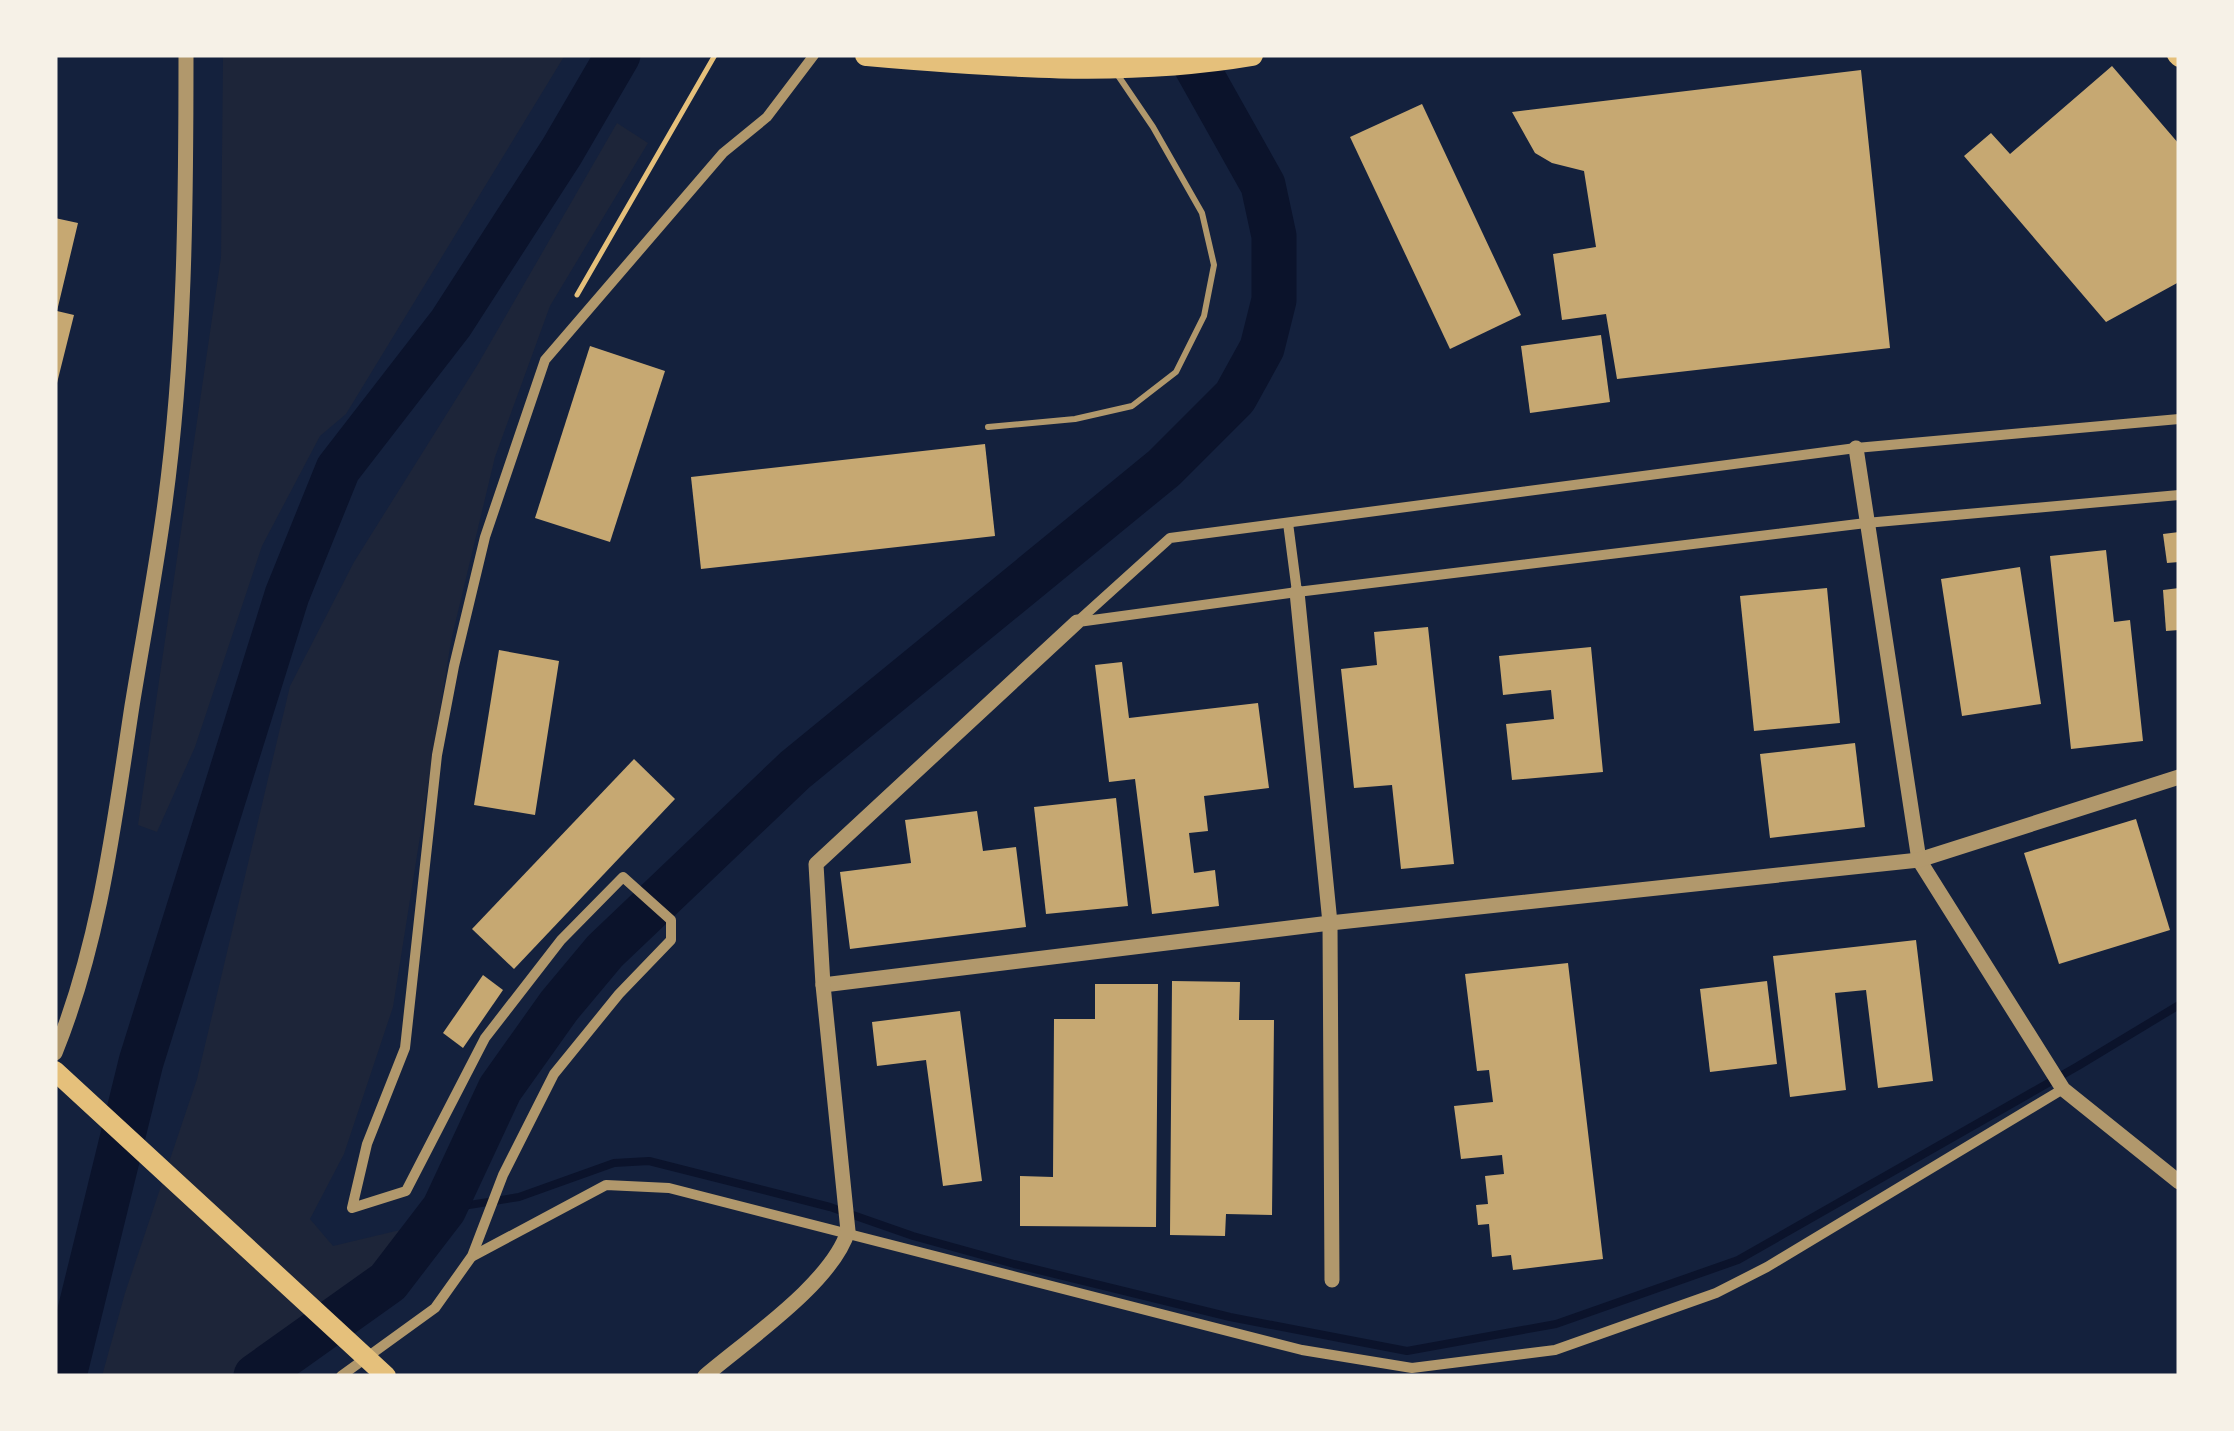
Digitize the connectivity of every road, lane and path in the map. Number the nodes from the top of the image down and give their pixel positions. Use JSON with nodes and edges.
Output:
{"nodes":[{"id":1,"x":186,"y":55,"type":"edge"},
{"id":2,"x":716,"y":55,"type":"edge"},
{"id":3,"x":814,"y":55,"type":"edge"},
{"id":4,"x":866,"y":55,"type":"edge"},
{"id":5,"x":1252,"y":55,"type":"edge"},
{"id":6,"x":1113,"y":69,"type":"junction"},
{"id":7,"x":576,"y":324,"type":"junction"},
{"id":8,"x":2179,"y":419,"type":"edge"},
{"id":9,"x":988,"y":427,"type":"dead end"},
{"id":10,"x":1856,"y":448,"type":"junction"},
{"id":11,"x":2179,"y":495,"type":"edge"},
{"id":12,"x":1288,"y":523,"type":"junction"},
{"id":13,"x":1866,"y":523,"type":"junction"},
{"id":14,"x":1297,"y":592,"type":"junction"},
{"id":15,"x":1078,"y":622,"type":"junction"},
{"id":16,"x":2179,"y":777,"type":"edge"},
{"id":17,"x":1918,"y":860,"type":"junction"},
{"id":18,"x":1330,"y":923,"type":"junction"},
{"id":19,"x":823,"y":985,"type":"junction"},
{"id":20,"x":55,"y":1054,"type":"edge"},
{"id":21,"x":55,"y":1071,"type":"edge"},
{"id":22,"x":2063,"y":1088,"type":"junction"},
{"id":23,"x":2179,"y":1182,"type":"edge"},
{"id":24,"x":848,"y":1231,"type":"junction"},
{"id":25,"x":472,"y":1256,"type":"junction"},
{"id":26,"x":1332,"y":1280,"type":"dead end"},
{"id":27,"x":1409,"y":1372,"type":"edge"},
{"id":28,"x":341,"y":1376,"type":"edge"},
{"id":29,"x":386,"y":1376,"type":"edge"},
{"id":30,"x":705,"y":1376,"type":"edge"}],
"edges":[{"from":1,"to":20,"type":"street"},
{"from":2,"to":7,"type":"path"},
{"from":3,"to":7,"type":"street"},
{"from":4,"to":6,"type":"highway"},
{"from":5,"to":6,"type":"highway"},
{"from":6,"to":9,"type":"lane"},
{"from":7,"to":25,"type":"street"},
{"from":8,"to":10,"type":"street"},
{"from":10,"to":12,"type":"street"},
{"from":10,"to":13,"type":"street"},
{"from":11,"to":13,"type":"street"},
{"from":12,"to":14,"type":"street"},
{"from":12,"to":15,"type":"street"},
{"from":13,"to":14,"type":"street"},
{"from":13,"to":17,"type":"street"},
{"from":14,"to":15,"type":"street"},
{"from":14,"to":18,"type":"street"},
{"from":15,"to":19,"type":"street"},
{"from":16,"to":17,"type":"street"},
{"from":17,"to":18,"type":"street"},
{"from":17,"to":22,"type":"street"},
{"from":18,"to":19,"type":"street"},
{"from":18,"to":26,"type":"street"},
{"from":19,"to":24,"type":"street"},
{"from":21,"to":29,"type":"main road"},
{"from":22,"to":23,"type":"street"},
{"from":22,"to":27,"type":"street"},
{"from":24,"to":25,"type":"street"},
{"from":24,"to":27,"type":"street"},
{"from":24,"to":30,"type":"street"},
{"from":25,"to":28,"type":"street"}]}
